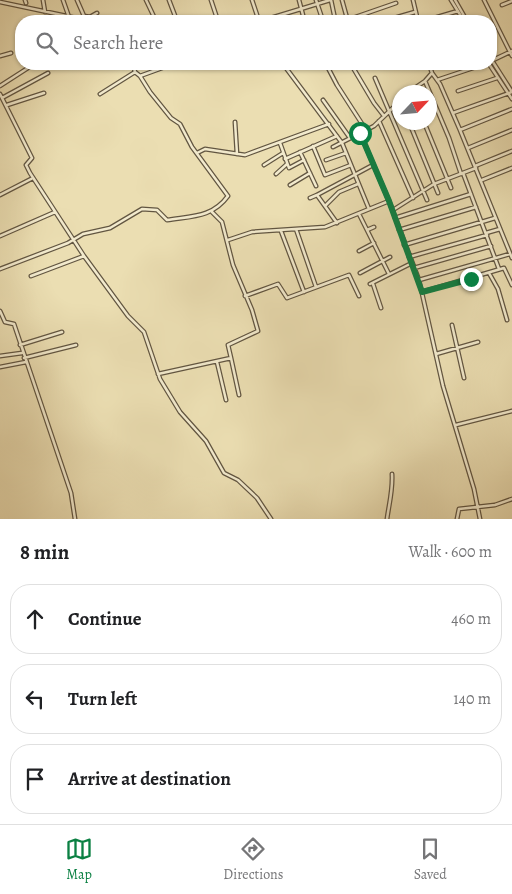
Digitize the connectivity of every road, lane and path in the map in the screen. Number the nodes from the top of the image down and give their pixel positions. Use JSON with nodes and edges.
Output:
{"nodes":[{"id":1,"x":43,"y":0,"type":"edge"},
{"id":2,"x":63,"y":0,"type":"edge"},
{"id":3,"x":78,"y":0,"type":"edge"},
{"id":4,"x":146,"y":0,"type":"edge"},
{"id":5,"x":168,"y":0,"type":"edge"},
{"id":6,"x":211,"y":0,"type":"edge"},
{"id":7,"x":252,"y":0,"type":"edge"},
{"id":8,"x":299,"y":0,"type":"edge"},
{"id":9,"x":331,"y":0,"type":"edge"},
{"id":10,"x":342,"y":0,"type":"edge"},
{"id":11,"x":413,"y":0,"type":"edge"},
{"id":12,"x":453,"y":0,"type":"edge"},
{"id":13,"x":484,"y":0,"type":"edge"},
{"id":14,"x":509,"y":1,"type":"edge"},
{"id":15,"x":0,"y":2,"type":"edge"},
{"id":16,"x":317,"y":2,"type":"edge"},
{"id":17,"x":396,"y":3,"type":"dead end"},
{"id":18,"x":502,"y":5,"type":"dead end"},
{"id":19,"x":302,"y":8,"type":"junction"},
{"id":20,"x":458,"y":11,"type":"junction"},
{"id":21,"x":44,"y":12,"type":"junction"},
{"id":22,"x":416,"y":12,"type":"junction"},
{"id":23,"x":97,"y":13,"type":"dead end"},
{"id":24,"x":59,"y":15,"type":"edge"},
{"id":25,"x":68,"y":15,"type":"edge"},
{"id":26,"x":84,"y":15,"type":"edge"},
{"id":27,"x":88,"y":15,"type":"edge"},
{"id":28,"x":153,"y":15,"type":"edge"},
{"id":29,"x":174,"y":15,"type":"edge"},
{"id":30,"x":216,"y":15,"type":"edge"},
{"id":31,"x":258,"y":15,"type":"edge"},
{"id":32,"x":279,"y":15,"type":"edge"},
{"id":33,"x":303,"y":15,"type":"edge"},
{"id":34,"x":321,"y":15,"type":"edge"},
{"id":35,"x":334,"y":15,"type":"edge"},
{"id":36,"x":347,"y":15,"type":"edge"},
{"id":37,"x":358,"y":15,"type":"edge"},
{"id":38,"x":405,"y":15,"type":"edge"},
{"id":39,"x":417,"y":15,"type":"edge"},
{"id":40,"x":444,"y":15,"type":"edge"},
{"id":41,"x":461,"y":15,"type":"edge"},
{"id":42,"x":462,"y":15,"type":"edge"},
{"id":43,"x":492,"y":15,"type":"edge"},
{"id":44,"x":497,"y":26,"type":"edge"},
{"id":45,"x":11,"y":53,"type":"dead end"},
{"id":46,"x":511,"y":53,"type":"edge"},
{"id":47,"x":0,"y":56,"type":"edge"},
{"id":48,"x":497,"y":59,"type":"edge"},
{"id":49,"x":25,"y":70,"type":"edge"},
{"id":50,"x":156,"y":70,"type":"edge"},
{"id":51,"x":287,"y":70,"type":"edge"},
{"id":52,"x":329,"y":70,"type":"edge"},
{"id":53,"x":354,"y":70,"type":"edge"},
{"id":54,"x":431,"y":70,"type":"edge"},
{"id":55,"x":467,"y":70,"type":"edge"},
{"id":56,"x":494,"y":70,"type":"edge"},
{"id":57,"x":497,"y":70,"type":"edge"},
{"id":58,"x":135,"y":72,"type":"joint"},
{"id":59,"x":48,"y":73,"type":"dead end"},
{"id":60,"x":432,"y":73,"type":"junction"},
{"id":61,"x":140,"y":76,"type":"junction"},
{"id":62,"x":375,"y":78,"type":"dead end"},
{"id":63,"x":496,"y":78,"type":"junction"},
{"id":64,"x":437,"y":80,"type":"junction"},
{"id":65,"x":425,"y":81,"type":"junction"},
{"id":66,"x":420,"y":85,"type":"edge"},
{"id":67,"x":0,"y":86,"type":"edge"},
{"id":68,"x":458,"y":91,"type":"dead end"},
{"id":69,"x":44,"y":93,"type":"dead end"},
{"id":70,"x":511,"y":93,"type":"edge"},
{"id":71,"x":100,"y":94,"type":"dead end"},
{"id":72,"x":1,"y":96,"type":"edge"},
{"id":73,"x":512,"y":99,"type":"edge"},
{"id":74,"x":323,"y":100,"type":"dead end"},
{"id":75,"x":7,"y":105,"type":"junction"},
{"id":76,"x":512,"y":109,"type":"edge"},
{"id":77,"x":390,"y":110,"type":"junction"},
{"id":78,"x":453,"y":113,"type":"junction"},
{"id":79,"x":384,"y":116,"type":"junction"},
{"id":80,"x":379,"y":121,"type":"junction"},
{"id":81,"x":235,"y":122,"type":"dead end"},
{"id":82,"x":329,"y":124,"type":"junction"},
{"id":83,"x":366,"y":130,"type":"junction"},
{"id":84,"x":412,"y":130,"type":"edge"},
{"id":85,"x":427,"y":130,"type":"edge"},
{"id":86,"x":460,"y":130,"type":"junction"},
{"id":87,"x":512,"y":130,"type":"edge"},
{"id":88,"x":360,"y":133,"type":"junction"},
{"id":89,"x":336,"y":136,"type":"junction"},
{"id":90,"x":350,"y":138,"type":"junction"},
{"id":91,"x":280,"y":143,"type":"junction"},
{"id":92,"x":342,"y":143,"type":"junction"},
{"id":93,"x":313,"y":146,"type":"junction"},
{"id":94,"x":333,"y":147,"type":"dead end"},
{"id":95,"x":468,"y":148,"type":"junction"},
{"id":96,"x":512,"y":151,"type":"edge"},
{"id":97,"x":300,"y":152,"type":"junction"},
{"id":98,"x":197,"y":153,"type":"junction"},
{"id":99,"x":283,"y":153,"type":"junction"},
{"id":100,"x":346,"y":153,"type":"junction"},
{"id":101,"x":236,"y":154,"type":"junction"},
{"id":102,"x":285,"y":158,"type":"junction"},
{"id":103,"x":304,"y":160,"type":"junction"},
{"id":104,"x":326,"y":160,"type":"dead end"},
{"id":105,"x":287,"y":164,"type":"junction"},
{"id":106,"x":264,"y":165,"type":"dead end"},
{"id":107,"x":350,"y":165,"type":"junction"},
{"id":108,"x":373,"y":165,"type":"junction"},
{"id":109,"x":476,"y":167,"type":"junction"},
{"id":110,"x":512,"y":168,"type":"edge"},
{"id":111,"x":310,"y":172,"type":"junction"},
{"id":112,"x":276,"y":174,"type":"dead end"},
{"id":113,"x":354,"y":174,"type":"junction"},
{"id":114,"x":462,"y":174,"type":"junction"},
{"id":115,"x":33,"y":178,"type":"junction"},
{"id":116,"x":447,"y":179,"type":"junction"},
{"id":117,"x":482,"y":180,"type":"junction"},
{"id":118,"x":358,"y":184,"type":"junction"},
{"id":119,"x":434,"y":184,"type":"junction"},
{"id":120,"x":290,"y":185,"type":"dead end"},
{"id":121,"x":316,"y":186,"type":"dead end"},
{"id":122,"x":451,"y":188,"type":"dead end"},
{"id":123,"x":422,"y":191,"type":"junction"},
{"id":124,"x":438,"y":193,"type":"dead end"},
{"id":125,"x":471,"y":194,"type":"junction"},
{"id":126,"x":0,"y":195,"type":"edge"},
{"id":127,"x":316,"y":195,"type":"junction"},
{"id":128,"x":310,"y":198,"type":"dead end"},
{"id":129,"x":413,"y":198,"type":"junction"},
{"id":130,"x":427,"y":200,"type":"dead end"},
{"id":131,"x":389,"y":201,"type":"junction"},
{"id":132,"x":326,"y":205,"type":"junction"},
{"id":133,"x":476,"y":207,"type":"junction"},
{"id":134,"x":369,"y":209,"type":"junction"},
{"id":135,"x":393,"y":210,"type":"junction"},
{"id":136,"x":55,"y":212,"type":"junction"},
{"id":137,"x":212,"y":212,"type":"junction"},
{"id":138,"x":359,"y":214,"type":"junction"},
{"id":139,"x":395,"y":218,"type":"junction"},
{"id":140,"x":495,"y":218,"type":"junction"},
{"id":141,"x":482,"y":222,"type":"junction"},
{"id":142,"x":337,"y":223,"type":"junction"},
{"id":143,"x":374,"y":227,"type":"dead end"},
{"id":144,"x":296,"y":229,"type":"junction"},
{"id":145,"x":500,"y":229,"type":"junction"},
{"id":146,"x":367,"y":230,"type":"junction"},
{"id":147,"x":399,"y":230,"type":"junction"},
{"id":148,"x":281,"y":231,"type":"junction"},
{"id":149,"x":486,"y":234,"type":"junction"},
{"id":150,"x":0,"y":236,"type":"edge"},
{"id":151,"x":74,"y":239,"type":"junction"},
{"id":152,"x":228,"y":240,"type":"junction"},
{"id":153,"x":374,"y":242,"type":"junction"},
{"id":154,"x":404,"y":245,"type":"junction"},
{"id":155,"x":491,"y":246,"type":"junction"},
{"id":156,"x":359,"y":251,"type":"dead end"},
{"id":157,"x":510,"y":254,"type":"junction"},
{"id":158,"x":84,"y":256,"type":"junction"},
{"id":159,"x":390,"y":257,"type":"dead end"},
{"id":160,"x":409,"y":257,"type":"junction"},
{"id":161,"x":495,"y":258,"type":"junction"},
{"id":162,"x":512,"y":258,"type":"edge"},
{"id":163,"x":383,"y":261,"type":"junction"},
{"id":164,"x":412,"y":263,"type":"junction"},
{"id":165,"x":414,"y":268,"type":"junction"},
{"id":166,"x":0,"y":269,"type":"edge"},
{"id":167,"x":499,"y":269,"type":"junction"},
{"id":168,"x":360,"y":273,"type":"dead end"},
{"id":169,"x":490,"y":273,"type":"junction"},
{"id":170,"x":389,"y":274,"type":"junction"},
{"id":171,"x":31,"y":276,"type":"dead end"},
{"id":172,"x":419,"y":280,"type":"junction"},
{"id":173,"x":512,"y":285,"type":"edge"},
{"id":174,"x":316,"y":287,"type":"junction"},
{"id":175,"x":304,"y":292,"type":"junction"},
{"id":176,"x":422,"y":292,"type":"junction"},
{"id":177,"x":245,"y":296,"type":"junction"},
{"id":178,"x":359,"y":296,"type":"dead end"},
{"id":179,"x":381,"y":308,"type":"dead end"},
{"id":180,"x":0,"y":310,"type":"edge"},
{"id":181,"x":507,"y":320,"type":"dead end"},
{"id":182,"x":452,"y":325,"type":"dead end"},
{"id":183,"x":62,"y":332,"type":"dead end"},
{"id":184,"x":478,"y":342,"type":"dead end"},
{"id":185,"x":20,"y":345,"type":"junction"},
{"id":186,"x":76,"y":345,"type":"dead end"},
{"id":187,"x":458,"y":348,"type":"junction"},
{"id":188,"x":22,"y":352,"type":"junction"},
{"id":189,"x":436,"y":354,"type":"junction"},
{"id":190,"x":0,"y":356,"type":"edge"},
{"id":191,"x":231,"y":358,"type":"junction"},
{"id":192,"x":25,"y":360,"type":"junction"},
{"id":193,"x":217,"y":362,"type":"junction"},
{"id":194,"x":0,"y":368,"type":"edge"},
{"id":195,"x":158,"y":374,"type":"junction"},
{"id":196,"x":464,"y":378,"type":"dead end"},
{"id":197,"x":239,"y":395,"type":"dead end"},
{"id":198,"x":226,"y":400,"type":"dead end"},
{"id":199,"x":512,"y":411,"type":"edge"},
{"id":200,"x":456,"y":424,"type":"junction"},
{"id":201,"x":392,"y":474,"type":"dead end"},
{"id":202,"x":512,"y":499,"type":"edge"},
{"id":203,"x":478,"y":507,"type":"junction"},
{"id":204,"x":75,"y":519,"type":"edge"},
{"id":205,"x":271,"y":519,"type":"edge"},
{"id":206,"x":387,"y":519,"type":"edge"},
{"id":207,"x":457,"y":519,"type":"edge"},
{"id":208,"x":480,"y":519,"type":"edge"}],
"edges":[{"from":1,"to":21,"type":"street"},
{"from":2,"to":25,"type":"street"},
{"from":3,"to":26,"type":"street"},
{"from":4,"to":28,"type":"street"},
{"from":5,"to":29,"type":"street"},
{"from":6,"to":30,"type":"street"},
{"from":7,"to":31,"type":"street"},
{"from":8,"to":19,"type":"street"},
{"from":9,"to":16,"type":"street"},
{"from":9,"to":35,"type":"street"},
{"from":10,"to":36,"type":"street"},
{"from":11,"to":22,"type":"street"},
{"from":12,"to":20,"type":"street"},
{"from":12,"to":42,"type":"street"},
{"from":13,"to":43,"type":"street"},
{"from":14,"to":18,"type":"street"},
{"from":15,"to":21,"type":"street"},
{"from":16,"to":19,"type":"street"},
{"from":16,"to":34,"type":"street"},
{"from":17,"to":37,"type":"street"},
{"from":19,"to":32,"type":"street"},
{"from":19,"to":33,"type":"street"},
{"from":20,"to":40,"type":"street"},
{"from":20,"to":41,"type":"street"},
{"from":21,"to":24,"type":"street"},
{"from":22,"to":38,"type":"street"},
{"from":22,"to":39,"type":"street"},
{"from":23,"to":27,"type":"street"},
{"from":44,"to":46,"type":"street"},
{"from":45,"to":47,"type":"street"},
{"from":46,"to":48,"type":"street"},
{"from":49,"to":67,"type":"street"},
{"from":50,"to":61,"type":"street"},
{"from":51,"to":82,"type":"street"},
{"from":52,"to":83,"type":"street"},
{"from":53,"to":79,"type":"street"},
{"from":54,"to":60,"type":"street"},
{"from":55,"to":64,"type":"street"},
{"from":56,"to":63,"type":"street"},
{"from":57,"to":70,"type":"street"},
{"from":58,"to":61,"type":"street"},
{"from":58,"to":71,"type":"street"},
{"from":59,"to":72,"type":"street"},
{"from":60,"to":64,"type":"street"},
{"from":60,"to":65,"type":"street"},
{"from":61,"to":98,"type":"street"},
{"from":62,"to":77,"type":"street"},
{"from":63,"to":68,"type":"street"},
{"from":63,"to":70,"type":"street"},
{"from":64,"to":78,"type":"street"},
{"from":65,"to":66,"type":"street"},
{"from":65,"to":114,"type":"street"},
{"from":69,"to":75,"type":"street"},
{"from":70,"to":73,"type":"street"},
{"from":70,"to":78,"type":"street"},
{"from":72,"to":75,"type":"street"},
{"from":74,"to":90,"type":"street"},
{"from":75,"to":115,"type":"street"},
{"from":76,"to":86,"type":"street"},
{"from":77,"to":79,"type":"street"},
{"from":77,"to":123,"type":"street"},
{"from":78,"to":86,"type":"street"},
{"from":79,"to":80,"type":"street"},
{"from":80,"to":83,"type":"street"},
{"from":80,"to":129,"type":"street"},
{"from":81,"to":101,"type":"street"},
{"from":82,"to":89,"type":"street"},
{"from":82,"to":91,"type":"street"},
{"from":83,"to":88,"type":"street"},
{"from":84,"to":119,"type":"street"},
{"from":85,"to":116,"type":"street"},
{"from":86,"to":95,"type":"street"},
{"from":87,"to":95,"type":"street"},
{"from":88,"to":90,"type":"street"},
{"from":88,"to":108,"type":"street"},
{"from":89,"to":92,"type":"street"},
{"from":89,"to":93,"type":"street"},
{"from":90,"to":92,"type":"street"},
{"from":91,"to":99,"type":"street"},
{"from":91,"to":101,"type":"street"},
{"from":92,"to":94,"type":"street"},
{"from":92,"to":100,"type":"street"},
{"from":93,"to":97,"type":"street"},
{"from":93,"to":107,"type":"street"},
{"from":95,"to":109,"type":"street"},
{"from":96,"to":109,"type":"street"},
{"from":97,"to":102,"type":"street"},
{"from":97,"to":103,"type":"street"},
{"from":98,"to":101,"type":"street"},
{"from":98,"to":137,"type":"street"},
{"from":99,"to":102,"type":"street"},
{"from":99,"to":106,"type":"street"},
{"from":100,"to":104,"type":"street"},
{"from":100,"to":107,"type":"street"},
{"from":102,"to":105,"type":"street"},
{"from":103,"to":105,"type":"street"},
{"from":103,"to":111,"type":"street"},
{"from":105,"to":112,"type":"street"},
{"from":107,"to":113,"type":"street"},
{"from":108,"to":113,"type":"street"},
{"from":108,"to":131,"type":"street"},
{"from":109,"to":114,"type":"street"},
{"from":109,"to":117,"type":"street"},
{"from":110,"to":117,"type":"street"},
{"from":111,"to":120,"type":"street"},
{"from":111,"to":121,"type":"street"},
{"from":113,"to":118,"type":"street"},
{"from":113,"to":127,"type":"street"},
{"from":114,"to":116,"type":"street"},
{"from":114,"to":125,"type":"street"},
{"from":115,"to":126,"type":"street"},
{"from":115,"to":136,"type":"street"},
{"from":116,"to":119,"type":"street"},
{"from":116,"to":122,"type":"street"},
{"from":117,"to":140,"type":"street"},
{"from":118,"to":132,"type":"street"},
{"from":118,"to":134,"type":"street"},
{"from":119,"to":123,"type":"street"},
{"from":119,"to":124,"type":"street"},
{"from":123,"to":129,"type":"street"},
{"from":123,"to":130,"type":"street"},
{"from":125,"to":133,"type":"street"},
{"from":125,"to":139,"type":"street"},
{"from":127,"to":128,"type":"street"},
{"from":127,"to":132,"type":"street"},
{"from":129,"to":135,"type":"street"},
{"from":131,"to":134,"type":"street"},
{"from":131,"to":135,"type":"street"},
{"from":132,"to":142,"type":"street"},
{"from":133,"to":141,"type":"street"},
{"from":133,"to":147,"type":"street"},
{"from":134,"to":138,"type":"street"},
{"from":135,"to":139,"type":"street"},
{"from":136,"to":150,"type":"street"},
{"from":136,"to":151,"type":"street"},
{"from":137,"to":151,"type":"street"},
{"from":137,"to":152,"type":"street"},
{"from":138,"to":142,"type":"street"},
{"from":138,"to":146,"type":"street"},
{"from":139,"to":147,"type":"street"},
{"from":140,"to":141,"type":"street"},
{"from":140,"to":145,"type":"street"},
{"from":141,"to":149,"type":"street"},
{"from":141,"to":154,"type":"street"},
{"from":142,"to":144,"type":"street"},
{"from":143,"to":146,"type":"street"},
{"from":144,"to":148,"type":"street"},
{"from":144,"to":174,"type":"street"},
{"from":145,"to":149,"type":"street"},
{"from":145,"to":157,"type":"street"},
{"from":146,"to":153,"type":"street"},
{"from":147,"to":154,"type":"street"},
{"from":148,"to":152,"type":"street"},
{"from":148,"to":175,"type":"street"},
{"from":149,"to":155,"type":"street"},
{"from":149,"to":160,"type":"street"},
{"from":151,"to":158,"type":"street"},
{"from":151,"to":166,"type":"street"},
{"from":152,"to":177,"type":"street"},
{"from":153,"to":156,"type":"street"},
{"from":153,"to":163,"type":"street"},
{"from":154,"to":160,"type":"street"},
{"from":155,"to":161,"type":"street"},
{"from":155,"to":165,"type":"street"},
{"from":157,"to":161,"type":"street"},
{"from":157,"to":162,"type":"street"},
{"from":158,"to":171,"type":"street"},
{"from":158,"to":195,"type":"street"},
{"from":159,"to":163,"type":"street"},
{"from":160,"to":164,"type":"street"},
{"from":161,"to":167,"type":"street"},
{"from":161,"to":172,"type":"street"},
{"from":163,"to":168,"type":"street"},
{"from":163,"to":170,"type":"street"},
{"from":164,"to":165,"type":"street"},
{"from":164,"to":170,"type":"street"},
{"from":165,"to":172,"type":"street"},
{"from":167,"to":169,"type":"street"},
{"from":167,"to":173,"type":"street"},
{"from":169,"to":176,"type":"street"},
{"from":169,"to":181,"type":"street"},
{"from":170,"to":179,"type":"street"},
{"from":172,"to":176,"type":"street"},
{"from":174,"to":175,"type":"street"},
{"from":174,"to":178,"type":"street"},
{"from":175,"to":177,"type":"street"},
{"from":176,"to":189,"type":"street"},
{"from":177,"to":191,"type":"street"},
{"from":180,"to":185,"type":"street"},
{"from":182,"to":187,"type":"street"},
{"from":183,"to":185,"type":"street"},
{"from":184,"to":187,"type":"street"},
{"from":185,"to":188,"type":"street"},
{"from":186,"to":192,"type":"street"},
{"from":187,"to":189,"type":"street"},
{"from":187,"to":196,"type":"street"},
{"from":188,"to":190,"type":"street"},
{"from":188,"to":192,"type":"street"},
{"from":189,"to":200,"type":"street"},
{"from":191,"to":193,"type":"street"},
{"from":191,"to":197,"type":"street"},
{"from":192,"to":194,"type":"street"},
{"from":192,"to":204,"type":"street"},
{"from":193,"to":195,"type":"street"},
{"from":193,"to":198,"type":"street"},
{"from":195,"to":205,"type":"street"},
{"from":199,"to":200,"type":"street"},
{"from":200,"to":203,"type":"street"},
{"from":201,"to":206,"type":"street"},
{"from":202,"to":203,"type":"street"},
{"from":203,"to":207,"type":"street"},
{"from":203,"to":208,"type":"street"}]}
